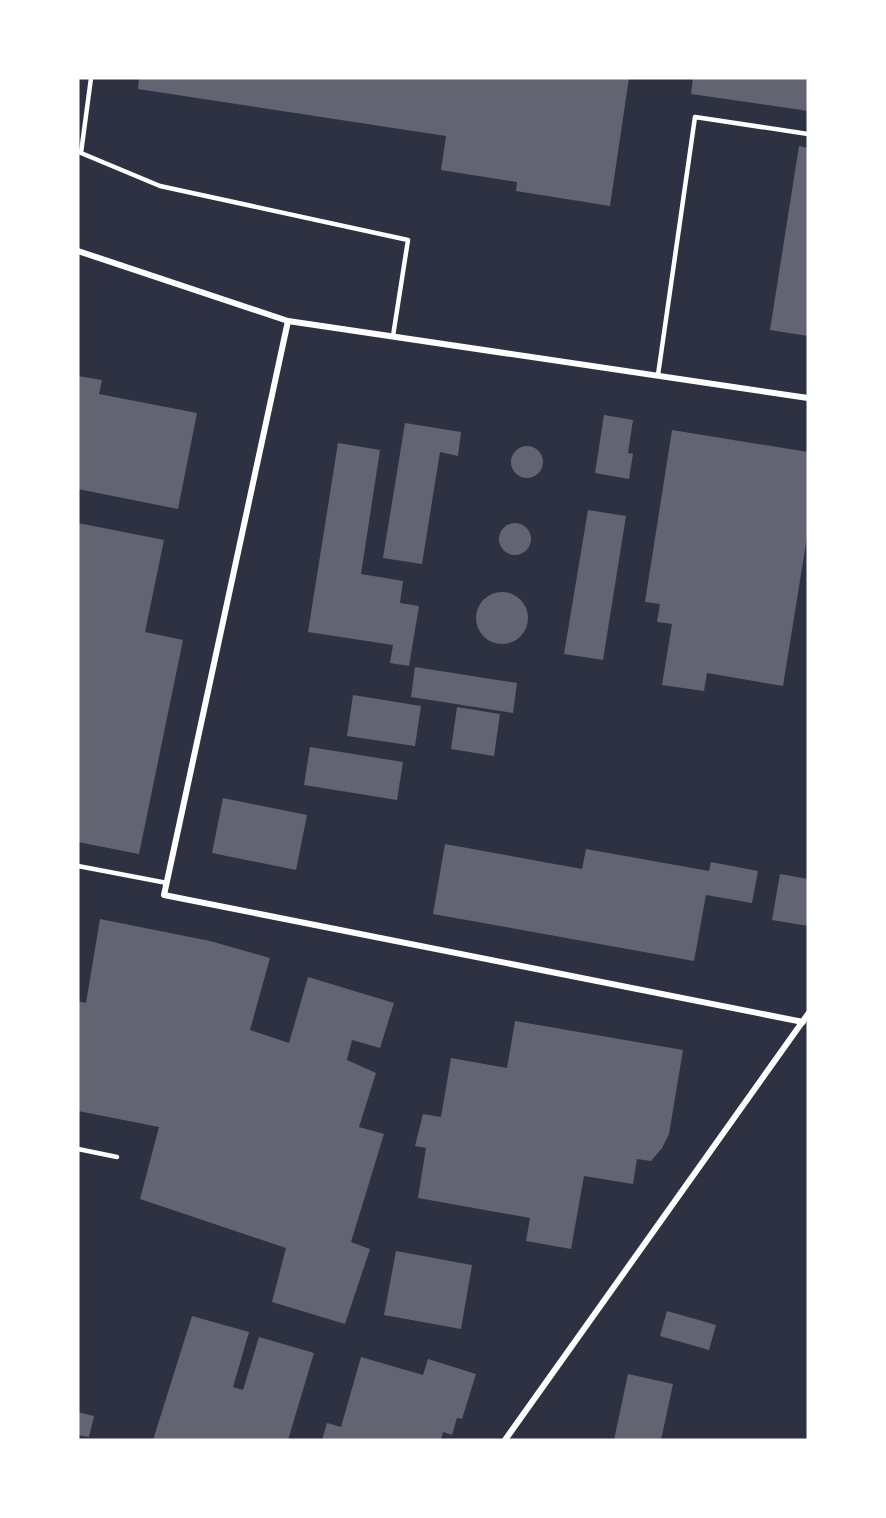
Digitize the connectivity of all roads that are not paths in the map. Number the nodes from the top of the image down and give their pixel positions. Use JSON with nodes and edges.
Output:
{"nodes":[{"id":1,"x":91,"y":78,"type":"edge"},
{"id":2,"x":808,"y":134,"type":"edge"},
{"id":3,"x":78,"y":251,"type":"edge"},
{"id":4,"x":288,"y":321,"type":"junction"},
{"id":5,"x":393,"y":336,"type":"junction"},
{"id":6,"x":658,"y":375,"type":"junction"},
{"id":7,"x":808,"y":398,"type":"edge"},
{"id":8,"x":78,"y":866,"type":"edge"},
{"id":9,"x":167,"y":883,"type":"junction"},
{"id":10,"x":808,"y":1014,"type":"edge"},
{"id":11,"x":803,"y":1022,"type":"junction"},
{"id":12,"x":78,"y":1149,"type":"edge"},
{"id":13,"x":117,"y":1157,"type":"dead end"},
{"id":14,"x":505,"y":1440,"type":"edge"}],
"edges":[{"from":1,"to":5,"type":"lane"},
{"from":2,"to":6,"type":"lane"},
{"from":3,"to":4,"type":"street"},
{"from":4,"to":5,"type":"street"},
{"from":4,"to":9,"type":"street"},
{"from":5,"to":6,"type":"street"},
{"from":6,"to":7,"type":"street"},
{"from":8,"to":9,"type":"lane"},
{"from":9,"to":11,"type":"street"},
{"from":10,"to":11,"type":"street"},
{"from":11,"to":14,"type":"street"},
{"from":12,"to":13,"type":"lane"}]}
